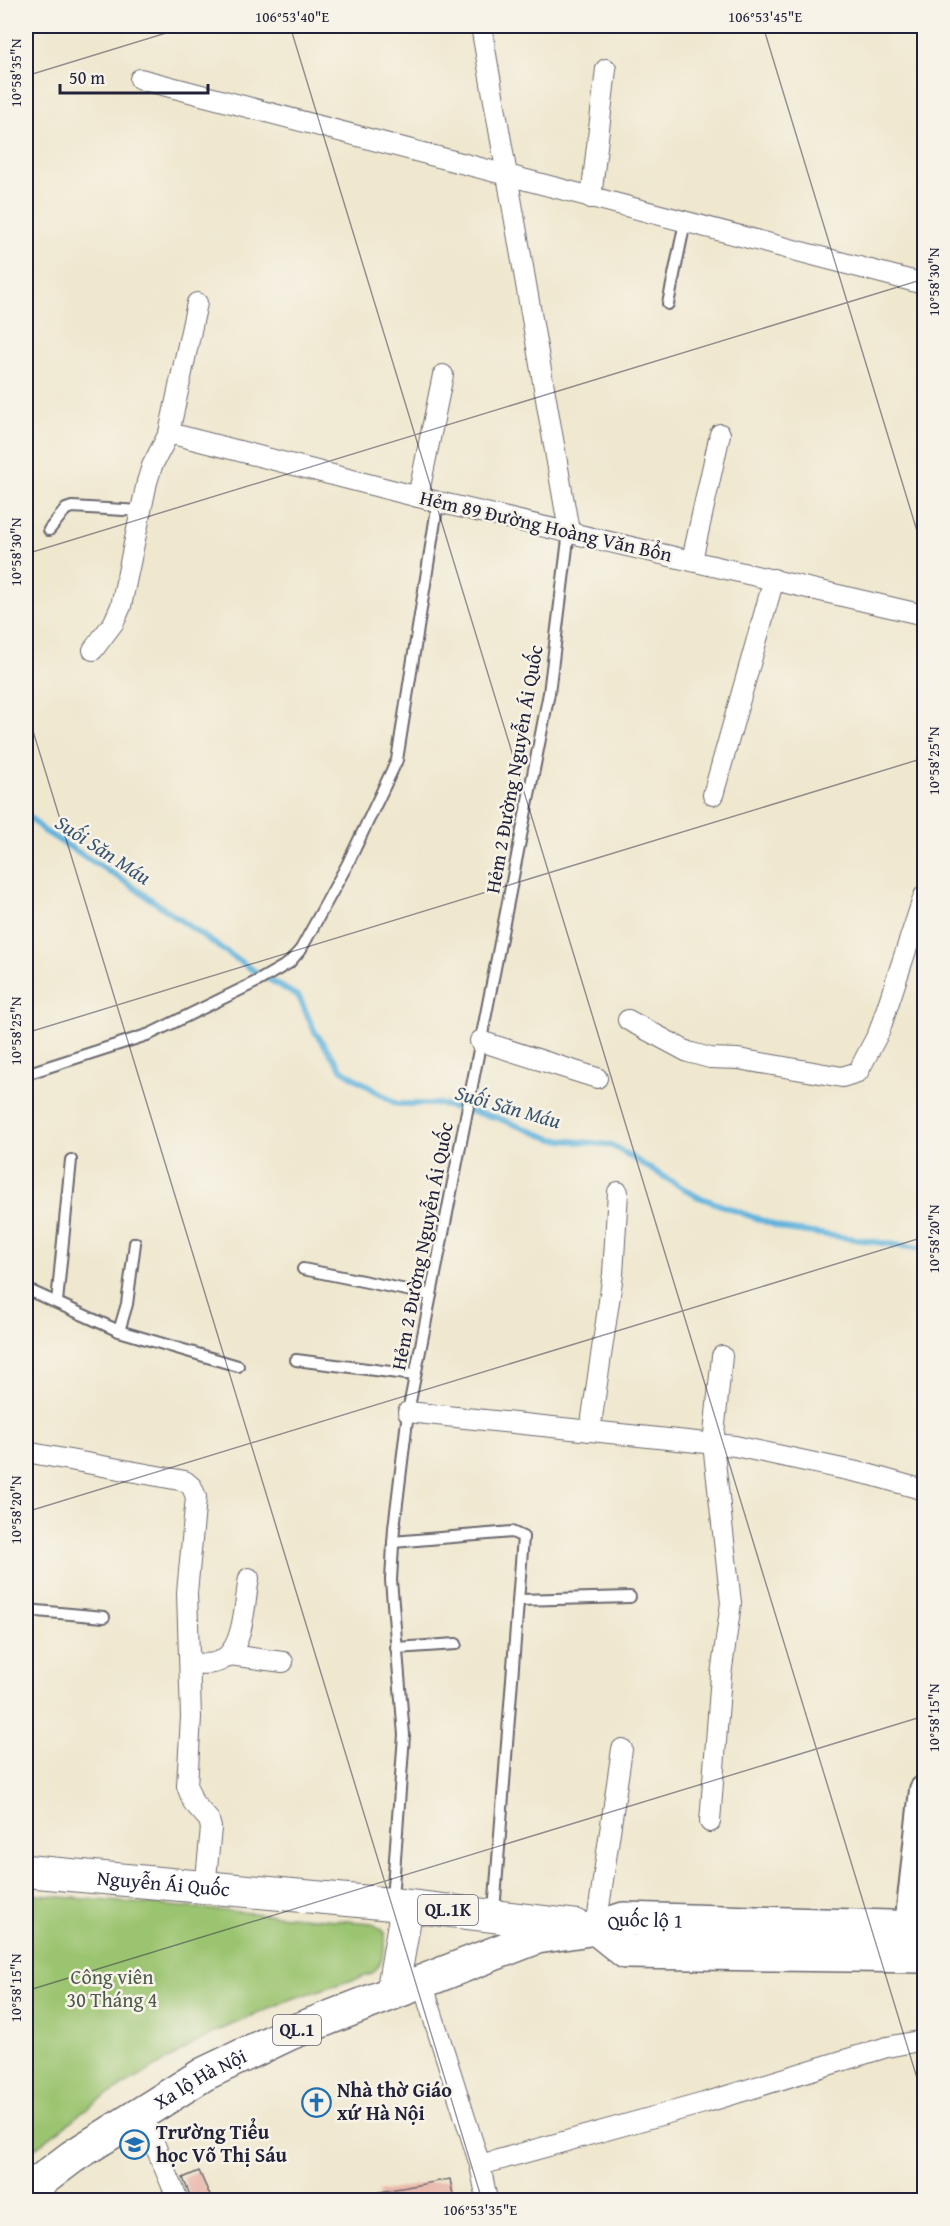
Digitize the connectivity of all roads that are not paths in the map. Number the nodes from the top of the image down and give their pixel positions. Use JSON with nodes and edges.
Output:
{"nodes":[{"id":1,"x":481,"y":26,"type":"edge"},
{"id":2,"x":606,"y":69,"type":"dead end"},
{"id":3,"x":140,"y":79,"type":"dead end"},
{"id":4,"x":506,"y":175,"type":"junction"},
{"id":5,"x":591,"y":198,"type":"junction"},
{"id":6,"x":685,"y":222,"type":"junction"},
{"id":7,"x":924,"y":284,"type":"edge"},
{"id":8,"x":197,"y":303,"type":"dead end"},
{"id":9,"x":668,"y":304,"type":"dead end"},
{"id":10,"x":443,"y":375,"type":"dead end"},
{"id":11,"x":169,"y":433,"type":"junction"},
{"id":12,"x":720,"y":434,"type":"dead end"},
{"id":13,"x":418,"y":497,"type":"junction"},
{"id":14,"x":438,"y":502,"type":"junction"},
{"id":15,"x":141,"y":511,"type":"junction"},
{"id":16,"x":49,"y":530,"type":"dead end"},
{"id":17,"x":569,"y":531,"type":"junction"},
{"id":18,"x":692,"y":560,"type":"junction"},
{"id":19,"x":774,"y":579,"type":"junction"},
{"id":20,"x":924,"y":615,"type":"edge"},
{"id":21,"x":93,"y":650,"type":"dead end"},
{"id":22,"x":713,"y":795,"type":"dead end"},
{"id":23,"x":924,"y":897,"type":"edge"},
{"id":24,"x":920,"y":925,"type":"edge"},
{"id":25,"x":628,"y":1020,"type":"dead end"},
{"id":26,"x":480,"y":1041,"type":"junction"},
{"id":27,"x":26,"y":1074,"type":"edge"},
{"id":28,"x":597,"y":1078,"type":"dead end"},
{"id":29,"x":71,"y":1160,"type":"dead end"},
{"id":30,"x":618,"y":1192,"type":"dead end"},
{"id":31,"x":135,"y":1243,"type":"dead end"},
{"id":32,"x":303,"y":1269,"type":"dead end"},
{"id":33,"x":26,"y":1289,"type":"edge"},
{"id":34,"x":431,"y":1295,"type":"junction"},
{"id":35,"x":57,"y":1302,"type":"junction"},
{"id":36,"x":119,"y":1331,"type":"junction"},
{"id":37,"x":722,"y":1356,"type":"dead end"},
{"id":38,"x":296,"y":1360,"type":"dead end"},
{"id":39,"x":238,"y":1366,"type":"dead end"},
{"id":40,"x":414,"y":1375,"type":"junction"},
{"id":41,"x":408,"y":1412,"type":"junction"},
{"id":42,"x":590,"y":1431,"type":"junction"},
{"id":43,"x":713,"y":1444,"type":"junction"},
{"id":44,"x":26,"y":1452,"type":"edge"},
{"id":45,"x":924,"y":1490,"type":"edge"},
{"id":46,"x":393,"y":1542,"type":"junction"},
{"id":47,"x":249,"y":1578,"type":"dead end"},
{"id":48,"x":630,"y":1597,"type":"dead end"},
{"id":49,"x":519,"y":1600,"type":"junction"},
{"id":50,"x":26,"y":1610,"type":"edge"},
{"id":51,"x":104,"y":1617,"type":"dead end"},
{"id":52,"x":456,"y":1644,"type":"dead end"},
{"id":53,"x":396,"y":1648,"type":"junction"},
{"id":54,"x":229,"y":1655,"type":"junction"},
{"id":55,"x":283,"y":1662,"type":"dead end"},
{"id":56,"x":190,"y":1663,"type":"junction"},
{"id":57,"x":622,"y":1749,"type":"dead end"},
{"id":58,"x":924,"y":1790,"type":"edge"},
{"id":59,"x":710,"y":1822,"type":"dead end"},
{"id":60,"x":26,"y":1871,"type":"edge"},
{"id":61,"x":205,"y":1888,"type":"junction"},
{"id":62,"x":399,"y":1905,"type":"junction"},
{"id":63,"x":493,"y":1916,"type":"junction"},
{"id":64,"x":596,"y":1928,"type":"junction"},
{"id":65,"x":916,"y":1942,"type":"edge"},
{"id":66,"x":422,"y":1982,"type":"junction"},
{"id":67,"x":392,"y":1994,"type":"junction"},
{"id":68,"x":924,"y":2040,"type":"edge"},
{"id":69,"x":141,"y":2112,"type":"junction"},
{"id":70,"x":480,"y":2165,"type":"junction"},
{"id":71,"x":26,"y":2192,"type":"edge"},
{"id":72,"x":178,"y":2200,"type":"edge"},
{"id":73,"x":487,"y":2200,"type":"edge"}],
"edges":[{"from":1,"to":4,"type":"street"},
{"from":2,"to":5,"type":"street"},
{"from":3,"to":4,"type":"street"},
{"from":4,"to":5,"type":"street"},
{"from":4,"to":17,"type":"street"},
{"from":5,"to":6,"type":"street"},
{"from":6,"to":7,"type":"street"},
{"from":6,"to":9,"type":"lane"},
{"from":8,"to":11,"type":"street"},
{"from":10,"to":13,"type":"street"},
{"from":11,"to":13,"type":"street","name":"Hẻm 89 Đường Hoàng Văn Bổn"},
{"from":11,"to":15,"type":"street"},
{"from":12,"to":18,"type":"street"},
{"from":13,"to":14,"type":"street","name":"Hẻm 89 Đường Hoàng Văn Bổn"},
{"from":14,"to":17,"type":"street","name":"Hẻm 89 Đường Hoàng Văn Bổn"},
{"from":14,"to":27,"type":"lane"},
{"from":15,"to":16,"type":"lane"},
{"from":15,"to":21,"type":"street"},
{"from":17,"to":18,"type":"street","name":"Hẻm 89 Đường Hoàng Văn Bổn"},
{"from":17,"to":26,"type":"lane","name":"Hẻm 2 Đường Nguyễn Ái Quốc"},
{"from":18,"to":19,"type":"street","name":"Hẻm 89 Đường Hoàng Văn Bổn"},
{"from":19,"to":20,"type":"street","name":"Hẻm 89 Đường Hoàng Văn Bổn"},
{"from":19,"to":22,"type":"street"},
{"from":23,"to":24,"type":"street"},
{"from":24,"to":25,"type":"street"},
{"from":26,"to":28,"type":"street"},
{"from":26,"to":34,"type":"lane","name":"Hẻm 2 Đường Nguyễn Ái Quốc"},
{"from":29,"to":35,"type":"lane"},
{"from":30,"to":42,"type":"street"},
{"from":31,"to":36,"type":"lane"},
{"from":32,"to":34,"type":"lane"},
{"from":33,"to":35,"type":"lane"},
{"from":34,"to":40,"type":"lane","name":"Hẻm 2 Đường Nguyễn Ái Quốc"},
{"from":35,"to":36,"type":"lane"},
{"from":36,"to":39,"type":"lane"},
{"from":37,"to":43,"type":"street"},
{"from":38,"to":40,"type":"lane"},
{"from":40,"to":41,"type":"lane","name":"Hẻm 2 Đường Nguyễn Ái Quốc"},
{"from":41,"to":42,"type":"street"},
{"from":41,"to":46,"type":"lane","name":"Hẻm 2 Đường Nguyễn Ái Quốc"},
{"from":42,"to":43,"type":"street"},
{"from":43,"to":45,"type":"street"},
{"from":43,"to":59,"type":"street"},
{"from":44,"to":56,"type":"street"},
{"from":46,"to":49,"type":"lane"},
{"from":46,"to":53,"type":"lane","name":"Hẻm 2 Đường Nguyễn Ái Quốc"},
{"from":47,"to":54,"type":"street"},
{"from":48,"to":49,"type":"lane"},
{"from":49,"to":63,"type":"lane"},
{"from":50,"to":51,"type":"lane"},
{"from":52,"to":53,"type":"lane"},
{"from":53,"to":62,"type":"lane","name":"Hẻm 2 Đường Nguyễn Ái Quốc"},
{"from":54,"to":55,"type":"street"},
{"from":54,"to":56,"type":"street"},
{"from":56,"to":61,"type":"street"},
{"from":57,"to":64,"type":"street"},
{"from":58,"to":65,"type":"main road"},
{"from":60,"to":61,"type":"main road","name":"Nguyễn Ái Quốc","number":"QL.1K"},
{"from":61,"to":62,"type":"main road","name":"Nguyễn Ái Quốc","number":"QL.1K"},
{"from":62,"to":63,"type":"main road","number":"QL.1K"},
{"from":62,"to":67,"type":"main road"},
{"from":63,"to":64,"type":"main road","number":"QL.1K"},
{"from":64,"to":65,"type":"highway","name":"Quốc lộ 1"},
{"from":64,"to":66,"type":"highway","name":"Xa lộ Hà Nội","number":"QL.1"},
{"from":66,"to":67,"type":"highway","name":"Xa lộ Hà Nội","number":"QL.1"},
{"from":66,"to":70,"type":"street"},
{"from":67,"to":69,"type":"highway","name":"Xa lộ Hà Nội","number":"QL.1"},
{"from":68,"to":70,"type":"street"},
{"from":69,"to":71,"type":"highway","name":"Xa lộ Hà Nội","number":"QL.1"},
{"from":69,"to":72,"type":"street"},
{"from":70,"to":73,"type":"street"}]}
